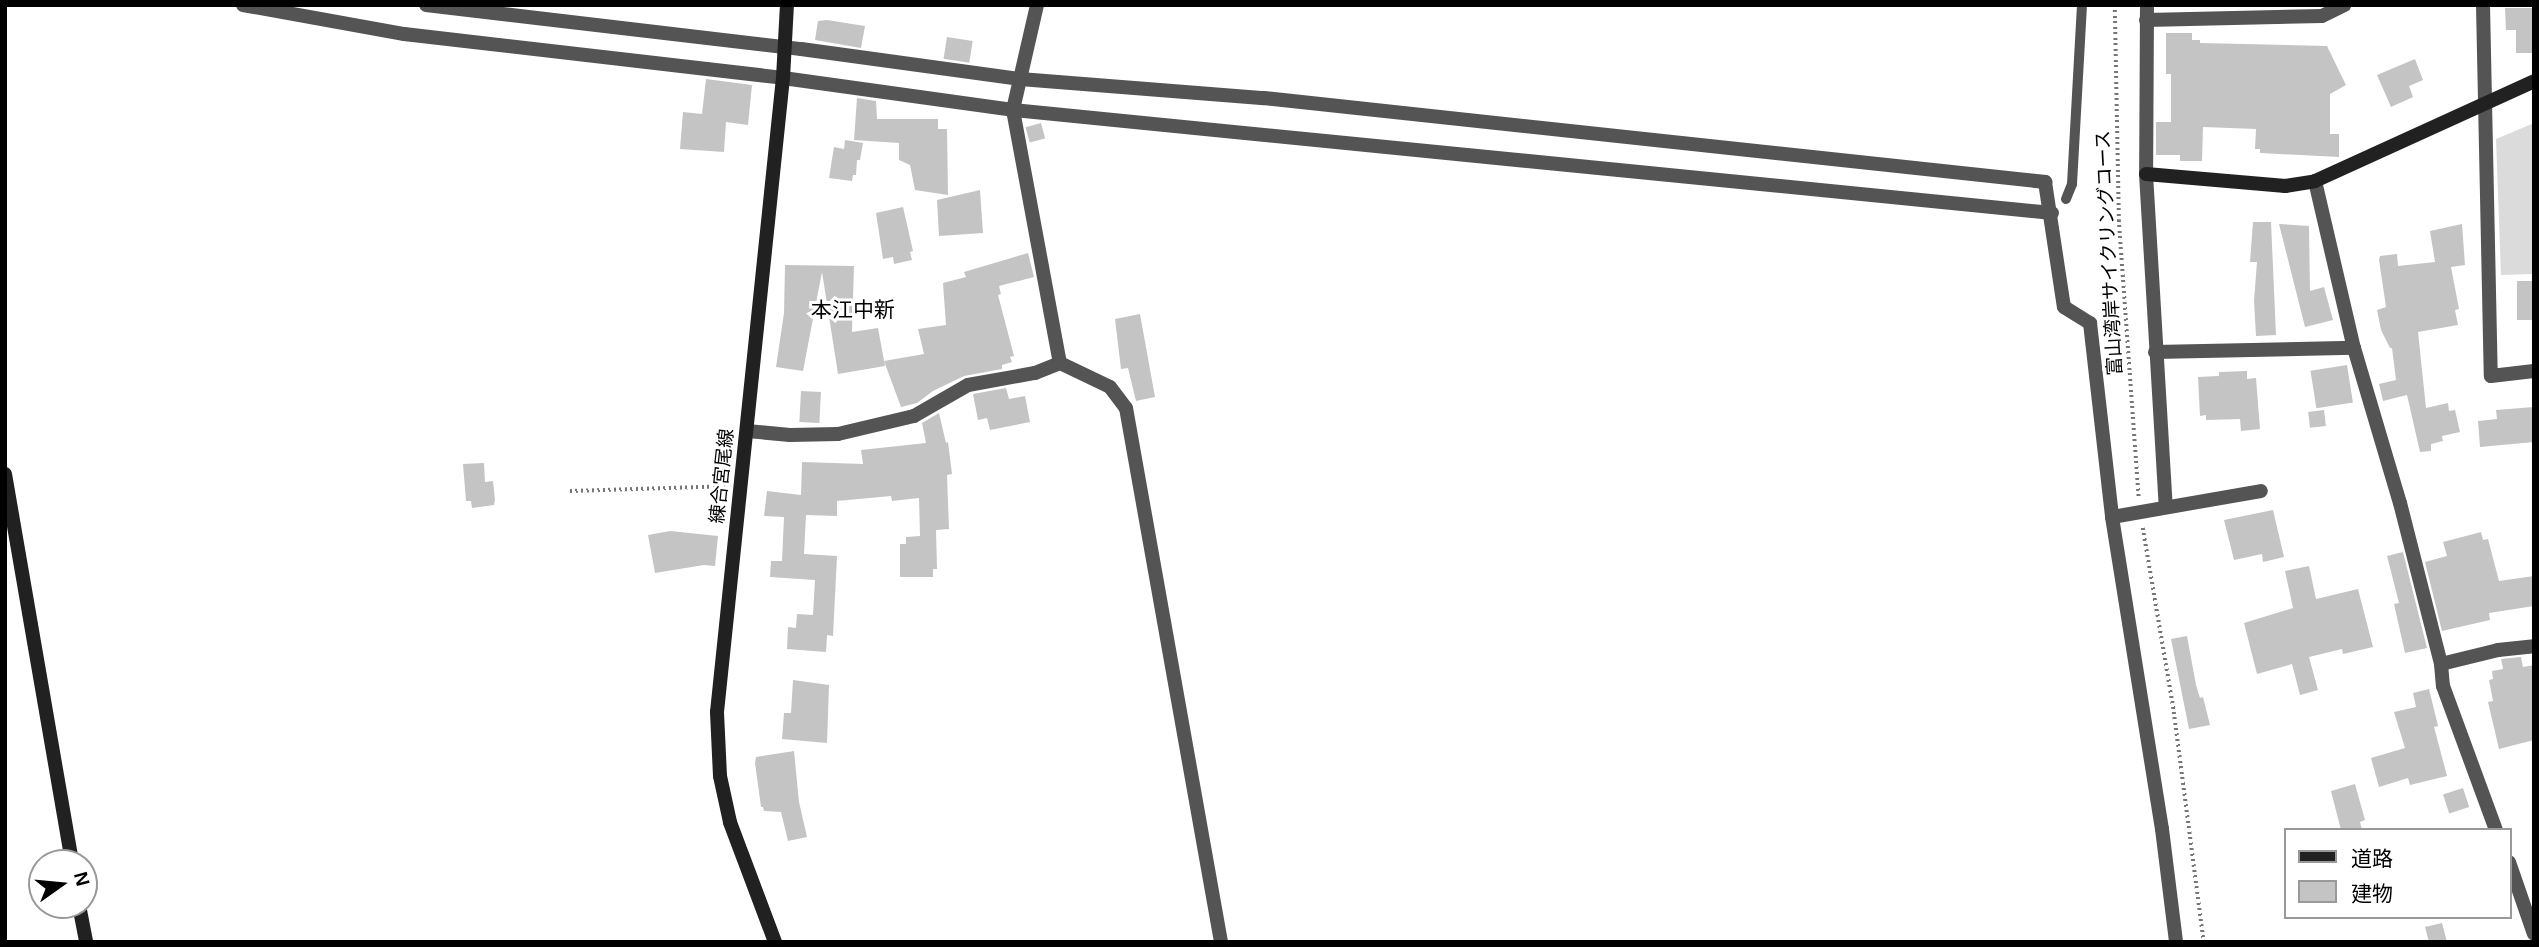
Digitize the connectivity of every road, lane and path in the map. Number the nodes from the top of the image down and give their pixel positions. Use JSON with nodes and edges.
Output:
{"nodes":[{"id":1,"x":243,"y":5,"type":"edge"},
{"id":2,"x":426,"y":5,"type":"edge"},
{"id":3,"x":787,"y":5,"type":"edge"},
{"id":4,"x":1037,"y":5,"type":"edge"},
{"id":5,"x":2082,"y":5,"type":"edge"},
{"id":6,"x":2115,"y":5,"type":"edge"},
{"id":7,"x":2345,"y":5,"type":"edge"},
{"id":8,"x":2483,"y":5,"type":"edge"},
{"id":9,"x":444,"y":7,"type":"edge"},
{"id":10,"x":2322,"y":10,"type":"edge"},
{"id":11,"x":2147,"y":12,"type":"edge"},
{"id":12,"x":785,"y":47,"type":"junction"},
{"id":13,"x":783,"y":78,"type":"junction"},
{"id":14,"x":1020,"y":79,"type":"junction"},
{"id":15,"x":2534,"y":81,"type":"edge"},
{"id":16,"x":2486,"y":103,"type":"junction"},
{"id":17,"x":1013,"y":110,"type":"junction"},
{"id":18,"x":2146,"y":174,"type":"junction"},
{"id":19,"x":2315,"y":181,"type":"junction"},
{"id":20,"x":2066,"y":199,"type":"dead end"},
{"id":21,"x":2052,"y":213,"type":"junction"},
{"id":22,"x":2354,"y":348,"type":"junction"},
{"id":23,"x":2155,"y":352,"type":"junction"},
{"id":24,"x":1060,"y":363,"type":"junction"},
{"id":25,"x":2534,"y":371,"type":"edge"},
{"id":26,"x":747,"y":431,"type":"junction"},
{"id":27,"x":5,"y":474,"type":"edge"},
{"id":28,"x":741,"y":486,"type":"junction"},
{"id":29,"x":570,"y":491,"type":"dead end"},
{"id":30,"x":2261,"y":491,"type":"dead end"},
{"id":31,"x":2140,"y":499,"type":"dead end"},
{"id":32,"x":2166,"y":506,"type":"junction"},
{"id":33,"x":2112,"y":517,"type":"junction"},
{"id":34,"x":2142,"y":522,"type":"dead end"},
{"id":35,"x":2534,"y":646,"type":"edge"},
{"id":36,"x":2441,"y":664,"type":"junction"},
{"id":37,"x":2495,"y":828,"type":"edge"},
{"id":38,"x":70,"y":849,"type":"edge"},
{"id":39,"x":2511,"y":868,"type":"edge"},
{"id":40,"x":82,"y":919,"type":"edge"},
{"id":41,"x":2534,"y":934,"type":"edge"},
{"id":42,"x":86,"y":942,"type":"edge"},
{"id":43,"x":775,"y":942,"type":"edge"},
{"id":44,"x":1221,"y":942,"type":"edge"},
{"id":45,"x":2176,"y":942,"type":"edge"},
{"id":46,"x":2204,"y":942,"type":"edge"}],
"edges":[{"from":1,"to":13,"type":"street"},
{"from":2,"to":9,"type":"street"},
{"from":3,"to":12,"type":"main road","name":"練合宮尾線"},
{"from":4,"to":14,"type":"street"},
{"from":5,"to":20,"type":"lane"},
{"from":6,"to":31,"type":"path","name":"富山湾岸サイクリングコース"},
{"from":7,"to":10,"type":"street"},
{"from":8,"to":16,"type":"street"},
{"from":9,"to":12,"type":"street"},
{"from":10,"to":11,"type":"street"},
{"from":11,"to":18,"type":"street"},
{"from":12,"to":13,"type":"main road","name":"練合宮尾線"},
{"from":12,"to":14,"type":"street"},
{"from":13,"to":17,"type":"street"},
{"from":13,"to":26,"type":"main road","name":"練合宮尾線"},
{"from":14,"to":17,"type":"street"},
{"from":14,"to":21,"type":"street"},
{"from":15,"to":16,"type":"main road"},
{"from":16,"to":19,"type":"main road"},
{"from":16,"to":25,"type":"street"},
{"from":17,"to":21,"type":"street"},
{"from":17,"to":24,"type":"street"},
{"from":18,"to":19,"type":"main road"},
{"from":18,"to":23,"type":"street"},
{"from":19,"to":22,"type":"street"},
{"from":21,"to":33,"type":"street"},
{"from":22,"to":23,"type":"street"},
{"from":22,"to":36,"type":"street"},
{"from":23,"to":32,"type":"street"},
{"from":24,"to":26,"type":"street"},
{"from":24,"to":44,"type":"street"},
{"from":26,"to":28,"type":"main road","name":"練合宮尾線"},
{"from":27,"to":38,"type":"main road"},
{"from":28,"to":29,"type":"path"},
{"from":28,"to":43,"type":"main road","name":"練合宮尾線"},
{"from":30,"to":32,"type":"street"},
{"from":32,"to":33,"type":"street"},
{"from":33,"to":45,"type":"street"},
{"from":34,"to":46,"type":"path"},
{"from":35,"to":36,"type":"street"},
{"from":36,"to":37,"type":"street"},
{"from":39,"to":41,"type":"street"},
{"from":40,"to":42,"type":"main road"}]}
